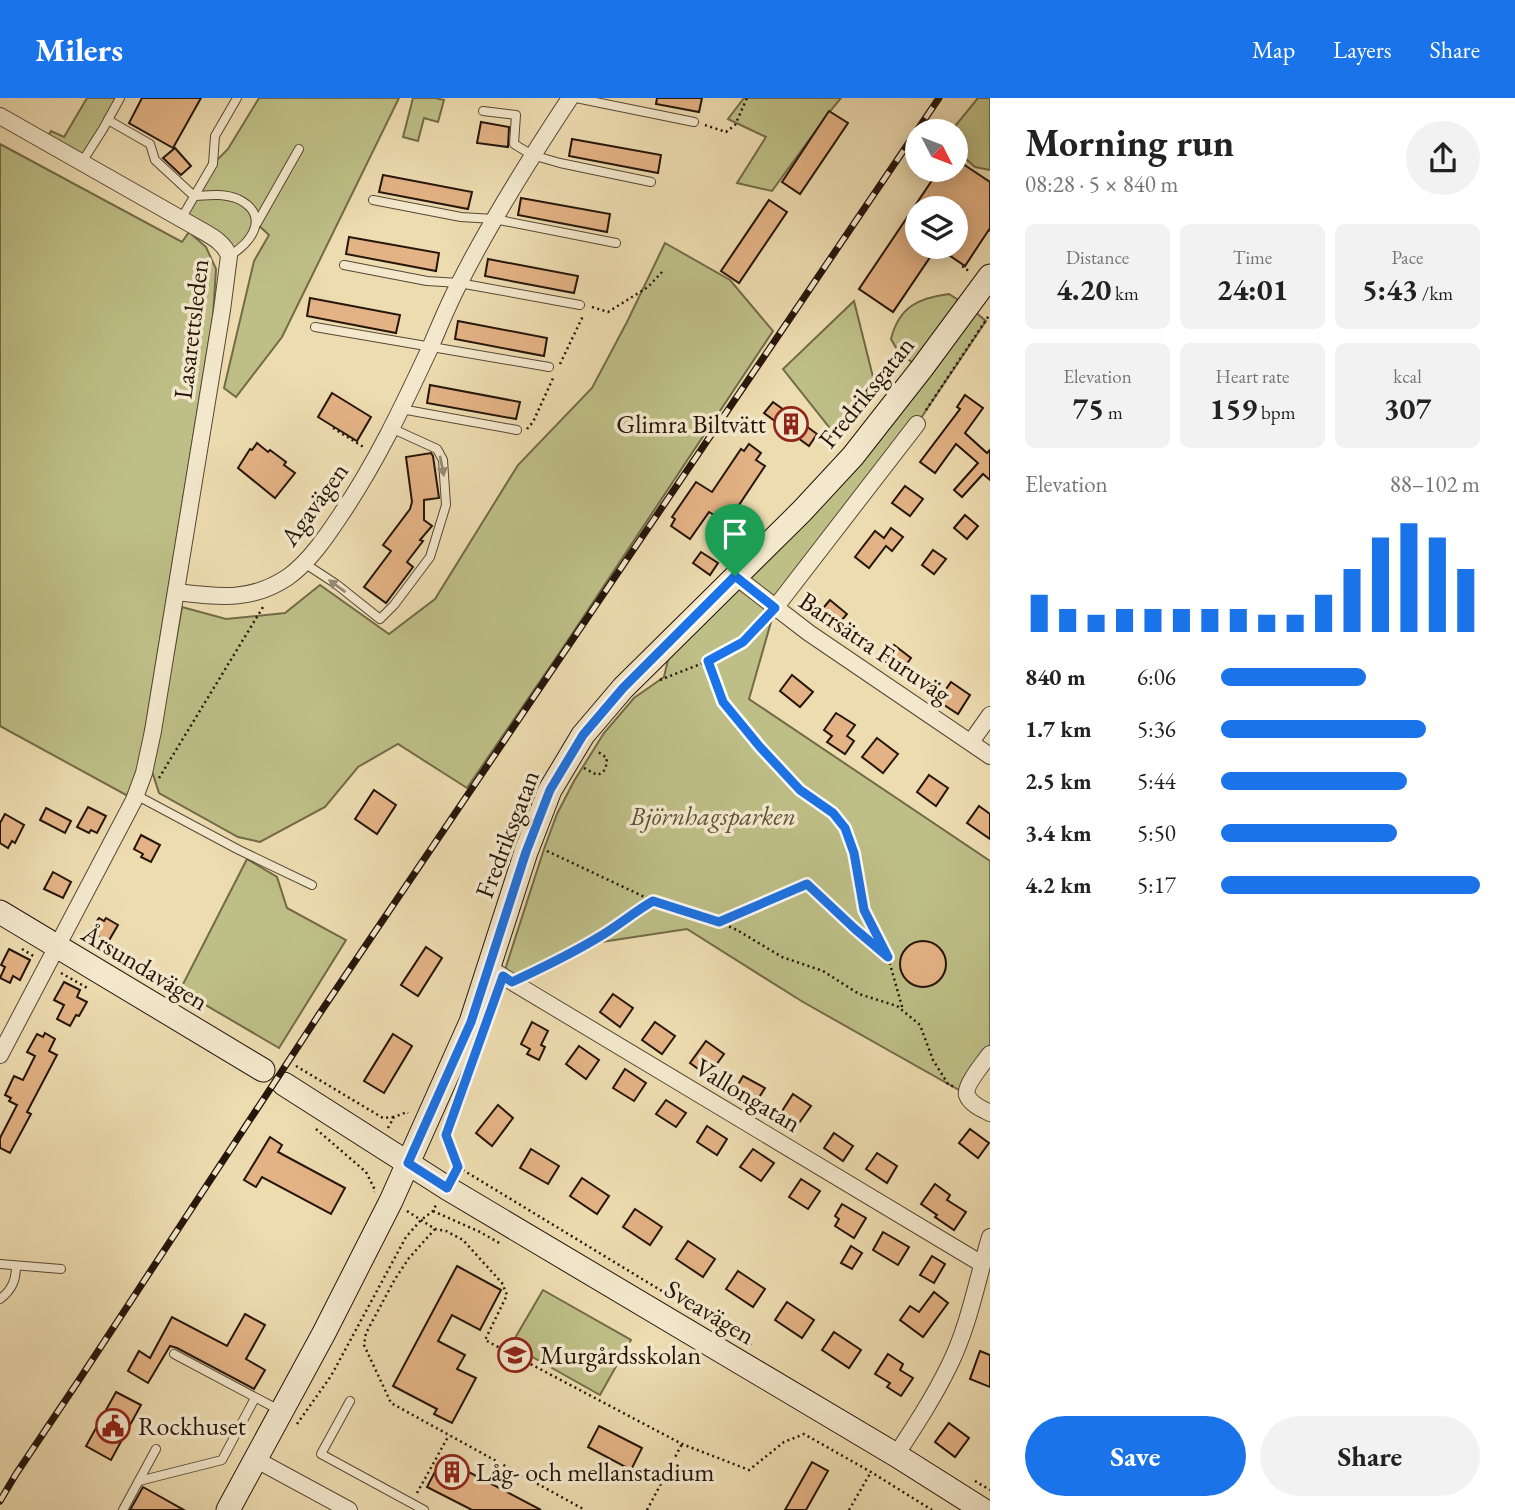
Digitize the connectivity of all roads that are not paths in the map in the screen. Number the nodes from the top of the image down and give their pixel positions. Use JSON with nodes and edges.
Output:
{"nodes":[{"id":1,"x":120,"y":98,"type":"edge"},
{"id":2,"x":237,"y":98,"type":"edge"},
{"id":3,"x":570,"y":98,"type":"edge"},
{"id":4,"x":576,"y":98,"type":"edge"},
{"id":5,"x":484,"y":111,"type":"dead end"},
{"id":6,"x":0,"y":116,"type":"edge"},
{"id":7,"x":108,"y":120,"type":"junction"},
{"id":8,"x":694,"y":122,"type":"road end"},
{"id":9,"x":299,"y":149,"type":"dead end"},
{"id":10,"x":532,"y":155,"type":"junction"},
{"id":11,"x":82,"y":162,"type":"junction"},
{"id":12,"x":651,"y":182,"type":"dead end"},
{"id":13,"x":194,"y":196,"type":"junction"},
{"id":14,"x":373,"y":200,"type":"dead end"},
{"id":15,"x":181,"y":219,"type":"junction"},
{"id":16,"x":494,"y":219,"type":"junction"},
{"id":17,"x":257,"y":223,"type":"junction"},
{"id":18,"x":615,"y":243,"type":"dead end"},
{"id":19,"x":229,"y":256,"type":"junction"},
{"id":20,"x":344,"y":265,"type":"dead end"},
{"id":21,"x":459,"y":283,"type":"junction"},
{"id":22,"x":988,"y":284,"type":"edge"},
{"id":23,"x":580,"y":304,"type":"road end"},
{"id":24,"x":315,"y":327,"type":"dead end"},
{"id":25,"x":431,"y":346,"type":"junction"},
{"id":26,"x":549,"y":367,"type":"dead end"},
{"id":27,"x":401,"y":409,"type":"junction"},
{"id":28,"x":917,"y":424,"type":"road end"},
{"id":29,"x":391,"y":428,"type":"junction"},
{"id":30,"x":517,"y":430,"type":"dead end"},
{"id":31,"x":303,"y":563,"type":"junction"},
{"id":32,"x":735,"y":576,"type":"junction"},
{"id":33,"x":176,"y":592,"type":"junction"},
{"id":34,"x":775,"y":608,"type":"junction"},
{"id":35,"x":990,"y":715,"type":"edge"},
{"id":36,"x":971,"y":743,"type":"junction"},
{"id":37,"x":990,"y":756,"type":"edge"},
{"id":38,"x":141,"y":798,"type":"junction"},
{"id":39,"x":312,"y":885,"type":"dead end"},
{"id":40,"x":0,"y":912,"type":"edge"},
{"id":41,"x":58,"y":948,"type":"junction"},
{"id":42,"x":489,"y":968,"type":"junction"},
{"id":43,"x":990,"y":1054,"type":"edge"},
{"id":44,"x":0,"y":1055,"type":"edge"},
{"id":45,"x":262,"y":1070,"type":"dead end"},
{"id":46,"x":290,"y":1075,"type":"road end"},
{"id":47,"x":990,"y":1114,"type":"edge"},
{"id":48,"x":408,"y":1163,"type":"junction"},
{"id":49,"x":990,"y":1237,"type":"edge"},
{"id":50,"x":0,"y":1264,"type":"edge"},
{"id":51,"x":982,"y":1264,"type":"junction"},
{"id":52,"x":16,"y":1266,"type":"junction"},
{"id":53,"x":61,"y":1269,"type":"dead end"},
{"id":54,"x":0,"y":1300,"type":"edge"},
{"id":55,"x":174,"y":1354,"type":"dead end"},
{"id":56,"x":255,"y":1398,"type":"junction"},
{"id":57,"x":350,"y":1401,"type":"dead end"},
{"id":58,"x":287,"y":1420,"type":"junction"},
{"id":59,"x":156,"y":1449,"type":"dead end"},
{"id":60,"x":897,"y":1455,"type":"junction"},
{"id":61,"x":255,"y":1459,"type":"junction"},
{"id":62,"x":139,"y":1481,"type":"junction"},
{"id":63,"x":410,"y":1507,"type":"edge"},
{"id":64,"x":124,"y":1510,"type":"edge"},
{"id":65,"x":228,"y":1510,"type":"edge"},
{"id":66,"x":349,"y":1510,"type":"edge"},
{"id":67,"x":424,"y":1510,"type":"edge"},
{"id":68,"x":983,"y":1510,"type":"edge"}],
"edges":[{"from":1,"to":7,"type":"lane"},
{"from":2,"to":13,"type":"lane"},
{"from":3,"to":10,"type":"street","name":"Agavägen"},
{"from":4,"to":8,"type":"lane"},
{"from":5,"to":10,"type":"lane"},
{"from":6,"to":11,"type":"street","name":"Lasarettsleden"},
{"from":7,"to":11,"type":"lane"},
{"from":7,"to":13,"type":"lane"},
{"from":9,"to":17,"type":"lane"},
{"from":10,"to":12,"type":"lane"},
{"from":10,"to":16,"type":"street","name":"Agavägen"},
{"from":11,"to":15,"type":"street","name":"Lasarettsleden"},
{"from":13,"to":15,"type":"lane"},
{"from":13,"to":17,"type":"lane"},
{"from":14,"to":16,"type":"lane"},
{"from":15,"to":19,"type":"street","name":"Lasarettsleden"},
{"from":16,"to":18,"type":"lane"},
{"from":16,"to":21,"type":"street","name":"Agavägen"},
{"from":17,"to":19,"type":"lane"},
{"from":19,"to":33,"type":"street","name":"Lasarettsleden"},
{"from":20,"to":21,"type":"lane"},
{"from":21,"to":23,"type":"lane"},
{"from":21,"to":25,"type":"street","name":"Agavägen"},
{"from":22,"to":32,"type":"street","name":"Fredriksgatan"},
{"from":24,"to":25,"type":"lane"},
{"from":25,"to":26,"type":"lane"},
{"from":25,"to":27,"type":"street","name":"Agavägen"},
{"from":27,"to":29,"type":"street","name":"Agavägen"},
{"from":27,"to":30,"type":"lane"},
{"from":28,"to":34,"type":"street"},
{"from":29,"to":31,"type":"street","name":"Agavägen"},
{"from":29,"to":31,"type":"lane","one_way":true},
{"from":31,"to":33,"type":"street","name":"Agavägen"},
{"from":32,"to":34,"type":"street","name":"Barrsätra Furuväg"},
{"from":32,"to":42,"type":"street","name":"Fredriksgatan"},
{"from":33,"to":38,"type":"street"},
{"from":34,"to":36,"type":"street","name":"Barrsätra Furuväg"},
{"from":35,"to":36,"type":"street"},
{"from":36,"to":37,"type":"street","name":"Barrsätra Furuväg"},
{"from":38,"to":39,"type":"lane"},
{"from":38,"to":41,"type":"street"},
{"from":40,"to":41,"type":"street","name":"Årsundavägen"},
{"from":41,"to":44,"type":"street"},
{"from":41,"to":45,"type":"street","name":"Årsundavägen"},
{"from":42,"to":48,"type":"street","name":"Fredriksgatan"},
{"from":42,"to":51,"type":"street","name":"Vallongatan"},
{"from":43,"to":47,"type":"street"},
{"from":46,"to":48,"type":"street"},
{"from":48,"to":58,"type":"street","name":"Fredriksgatan"},
{"from":48,"to":60,"type":"street","name":"Sveavägen"},
{"from":49,"to":51,"type":"street"},
{"from":50,"to":52,"type":"lane"},
{"from":51,"to":60,"type":"street"},
{"from":52,"to":53,"type":"lane"},
{"from":52,"to":54,"type":"lane"},
{"from":55,"to":56,"type":"lane"},
{"from":56,"to":58,"type":"lane"},
{"from":56,"to":62,"type":"lane"},
{"from":57,"to":63,"type":"lane"},
{"from":58,"to":61,"type":"street","name":"Fredriksgatan"},
{"from":59,"to":62,"type":"lane"},
{"from":60,"to":68,"type":"street","name":"Sveavägen"},
{"from":61,"to":65,"type":"street","name":"Fredriksgatan"},
{"from":61,"to":66,"type":"street"},
{"from":62,"to":64,"type":"lane"},
{"from":63,"to":67,"type":"lane"}]}
